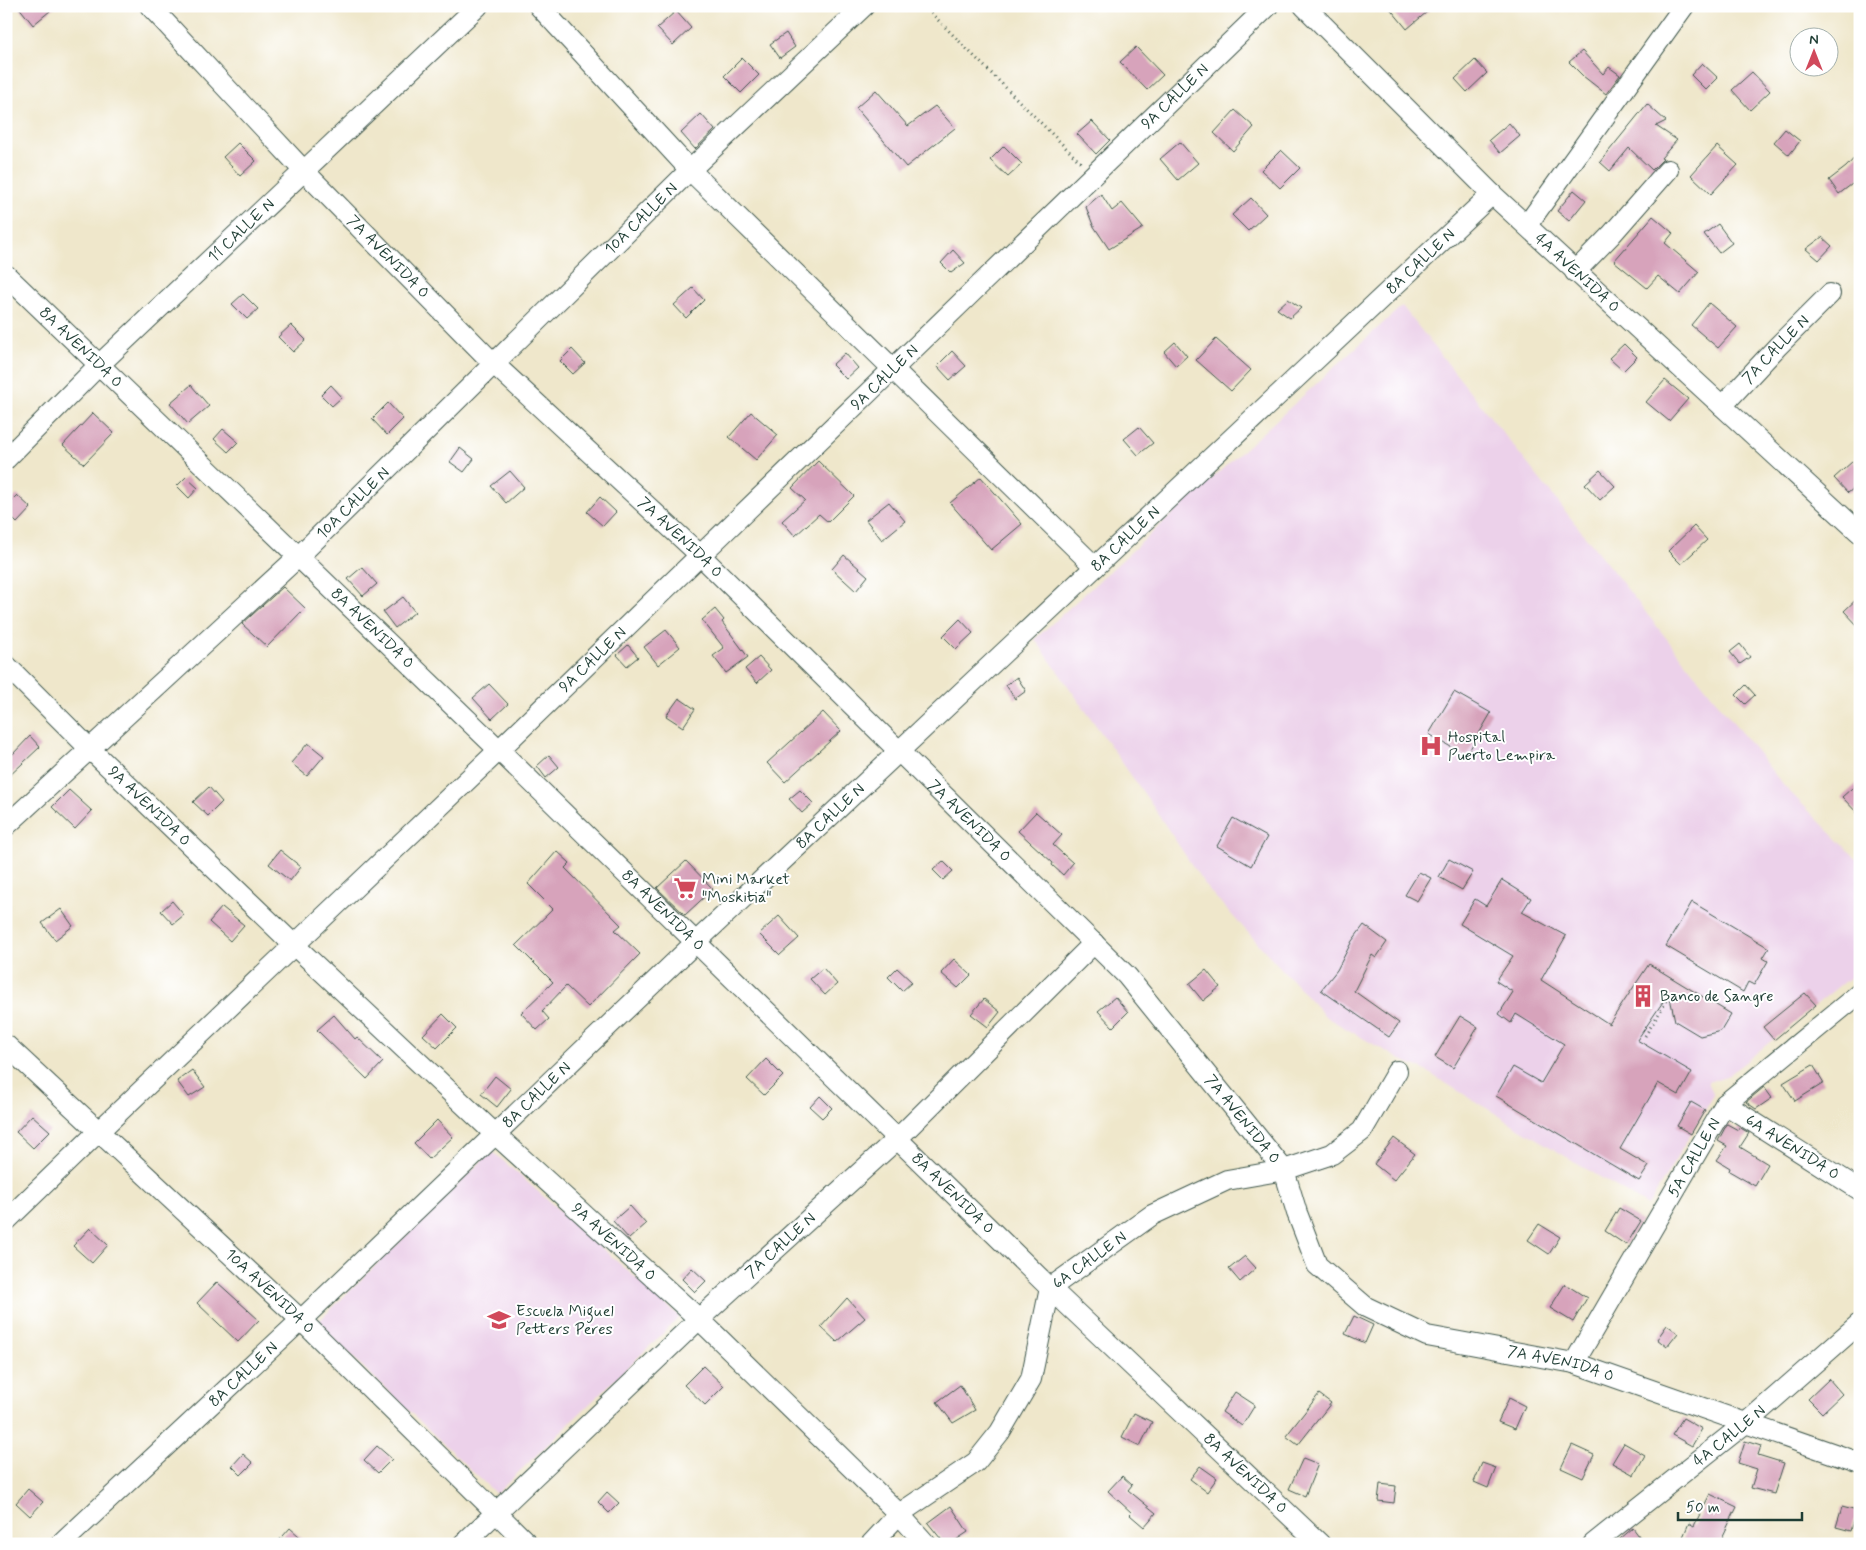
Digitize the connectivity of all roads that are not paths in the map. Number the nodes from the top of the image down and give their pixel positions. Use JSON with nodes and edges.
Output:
{"nodes":[{"id":1,"x":150,"y":6,"type":"edge"},
{"id":2,"x":478,"y":6,"type":"edge"},
{"id":3,"x":538,"y":6,"type":"edge"},
{"id":4,"x":864,"y":6,"type":"edge"},
{"id":5,"x":1268,"y":6,"type":"edge"},
{"id":6,"x":1304,"y":6,"type":"edge"},
{"id":7,"x":1684,"y":6,"type":"edge"},
{"id":8,"x":690,"y":170,"type":"junction"},
{"id":9,"x":1668,"y":170,"type":"dead end"},
{"id":10,"x":304,"y":171,"type":"junction"},
{"id":11,"x":1492,"y":194,"type":"junction"},
{"id":12,"x":1527,"y":225,"type":"junction"},
{"id":13,"x":1576,"y":272,"type":"junction"},
{"id":14,"x":6,"y":275,"type":"edge"},
{"id":15,"x":1830,"y":294,"type":"dead end"},
{"id":16,"x":493,"y":363,"type":"junction"},
{"id":17,"x":100,"y":364,"type":"junction"},
{"id":18,"x":894,"y":369,"type":"junction"},
{"id":19,"x":1722,"y":406,"type":"junction"},
{"id":20,"x":6,"y":459,"type":"edge"},
{"id":21,"x":1860,"y":533,"type":"edge"},
{"id":22,"x":700,"y":555,"type":"junction"},
{"id":23,"x":298,"y":556,"type":"junction"},
{"id":24,"x":1095,"y":567,"type":"junction"},
{"id":25,"x":6,"y":665,"type":"edge"},
{"id":26,"x":90,"y":749,"type":"junction"},
{"id":27,"x":499,"y":750,"type":"junction"},
{"id":28,"x":898,"y":751,"type":"junction"},
{"id":29,"x":6,"y":826,"type":"edge"},
{"id":30,"x":696,"y":942,"type":"junction"},
{"id":31,"x":1094,"y":943,"type":"junction"},
{"id":32,"x":294,"y":946,"type":"junction"},
{"id":33,"x":1860,"y":993,"type":"edge"},
{"id":34,"x":6,"y":1045,"type":"edge"},
{"id":35,"x":1397,"y":1071,"type":"dead end"},
{"id":36,"x":1725,"y":1104,"type":"junction"},
{"id":37,"x":98,"y":1132,"type":"junction"},
{"id":38,"x":495,"y":1134,"type":"junction"},
{"id":39,"x":897,"y":1139,"type":"junction"},
{"id":40,"x":1284,"y":1170,"type":"junction"},
{"id":41,"x":1860,"y":1190,"type":"edge"},
{"id":42,"x":6,"y":1221,"type":"edge"},
{"id":43,"x":1050,"y":1288,"type":"junction"},
{"id":44,"x":698,"y":1319,"type":"junction"},
{"id":45,"x":300,"y":1320,"type":"junction"},
{"id":46,"x":1860,"y":1323,"type":"edge"},
{"id":47,"x":1574,"y":1363,"type":"junction"},
{"id":48,"x":1747,"y":1422,"type":"junction"},
{"id":49,"x":1860,"y":1463,"type":"edge"},
{"id":50,"x":495,"y":1511,"type":"junction"},
{"id":51,"x":899,"y":1514,"type":"junction"},
{"id":52,"x":61,"y":1544,"type":"edge"},
{"id":53,"x":463,"y":1544,"type":"edge"},
{"id":54,"x":528,"y":1544,"type":"edge"},
{"id":55,"x":871,"y":1544,"type":"edge"},
{"id":56,"x":926,"y":1544,"type":"edge"},
{"id":57,"x":1320,"y":1544,"type":"edge"},
{"id":58,"x":1593,"y":1544,"type":"edge"}],
"edges":[{"from":1,"to":10,"type":"street","name":"7A AVENIDA O"},
{"from":2,"to":10,"type":"street","name":"11 CALLE N"},
{"from":3,"to":8,"type":"street"},
{"from":4,"to":8,"type":"street","name":"10A CALLE N"},
{"from":5,"to":18,"type":"street","name":"9A CALLE N"},
{"from":6,"to":11,"type":"street","name":"4A AVENIDA O"},
{"from":7,"to":12,"type":"street"},
{"from":8,"to":16,"type":"street","name":"10A CALLE N"},
{"from":8,"to":18,"type":"street"},
{"from":9,"to":13,"type":"street"},
{"from":10,"to":16,"type":"street","name":"7A AVENIDA O"},
{"from":10,"to":17,"type":"street","name":"11 CALLE N"},
{"from":11,"to":12,"type":"street","name":"4A AVENIDA O"},
{"from":11,"to":24,"type":"street","name":"8A CALLE N"},
{"from":12,"to":13,"type":"street","name":"4A AVENIDA O"},
{"from":13,"to":19,"type":"street","name":"4A AVENIDA O"},
{"from":14,"to":17,"type":"street","name":"8A AVENIDA O"},
{"from":15,"to":19,"type":"street","name":"7A CALLE N"},
{"from":16,"to":22,"type":"street","name":"7A AVENIDA O"},
{"from":16,"to":23,"type":"street","name":"10A CALLE N"},
{"from":17,"to":20,"type":"street","name":"11 CALLE N"},
{"from":17,"to":23,"type":"street","name":"8A AVENIDA O"},
{"from":18,"to":22,"type":"street","name":"9A CALLE N"},
{"from":18,"to":24,"type":"street"},
{"from":19,"to":21,"type":"street","name":"4A AVENIDA O"},
{"from":22,"to":27,"type":"street","name":"9A CALLE N"},
{"from":22,"to":28,"type":"street","name":"7A AVENIDA O"},
{"from":23,"to":26,"type":"street","name":"10A CALLE N"},
{"from":23,"to":27,"type":"street","name":"8A AVENIDA O"},
{"from":24,"to":28,"type":"street","name":"8A CALLE N"},
{"from":25,"to":26,"type":"street","name":"9A AVENIDA O"},
{"from":26,"to":29,"type":"street","name":"10A CALLE N"},
{"from":26,"to":32,"type":"street","name":"9A AVENIDA O"},
{"from":27,"to":30,"type":"street","name":"8A AVENIDA O"},
{"from":27,"to":32,"type":"street"},
{"from":28,"to":30,"type":"street","name":"8A CALLE N"},
{"from":28,"to":31,"type":"street","name":"7A AVENIDA O"},
{"from":30,"to":38,"type":"street","name":"8A CALLE N"},
{"from":30,"to":39,"type":"street","name":"8A AVENIDA O"},
{"from":31,"to":39,"type":"street","name":"7A CALLE N"},
{"from":31,"to":40,"type":"street","name":"7A AVENIDA O"},
{"from":32,"to":37,"type":"street"},
{"from":32,"to":38,"type":"street","name":"9A AVENIDA O"},
{"from":33,"to":36,"type":"street","name":"5A CALLE N"},
{"from":34,"to":37,"type":"street","name":"10A AVENIDA O"},
{"from":35,"to":40,"type":"street","name":"6A CALLE N"},
{"from":36,"to":41,"type":"street","name":"6A AVENIDA O"},
{"from":36,"to":47,"type":"street","name":"5A CALLE N"},
{"from":37,"to":42,"type":"street"},
{"from":37,"to":45,"type":"street","name":"10A AVENIDA O"},
{"from":38,"to":44,"type":"street","name":"9A AVENIDA O"},
{"from":38,"to":45,"type":"street","name":"8A CALLE N"},
{"from":39,"to":43,"type":"street","name":"8A AVENIDA O"},
{"from":39,"to":44,"type":"street","name":"7A CALLE N"},
{"from":40,"to":43,"type":"street","name":"6A CALLE N"},
{"from":40,"to":47,"type":"street","name":"7A AVENIDA O"},
{"from":43,"to":51,"type":"street","name":"6A CALLE N"},
{"from":43,"to":57,"type":"street","name":"8A AVENIDA O"},
{"from":44,"to":50,"type":"street","name":"7A CALLE N"},
{"from":44,"to":51,"type":"street","name":"9A AVENIDA O"},
{"from":45,"to":50,"type":"street","name":"10A AVENIDA O"},
{"from":45,"to":52,"type":"street","name":"8A CALLE N"},
{"from":46,"to":48,"type":"street","name":"4A CALLE N"},
{"from":47,"to":48,"type":"street","name":"7A AVENIDA O"},
{"from":48,"to":49,"type":"street","name":"7A AVENIDA O"},
{"from":48,"to":58,"type":"street","name":"4A CALLE N"},
{"from":50,"to":53,"type":"street","name":"7A CALLE N"},
{"from":50,"to":54,"type":"street","name":"10A AVENIDA O"},
{"from":51,"to":55,"type":"street","name":"6A CALLE N"},
{"from":51,"to":56,"type":"street","name":"9A AVENIDA O"}]}
